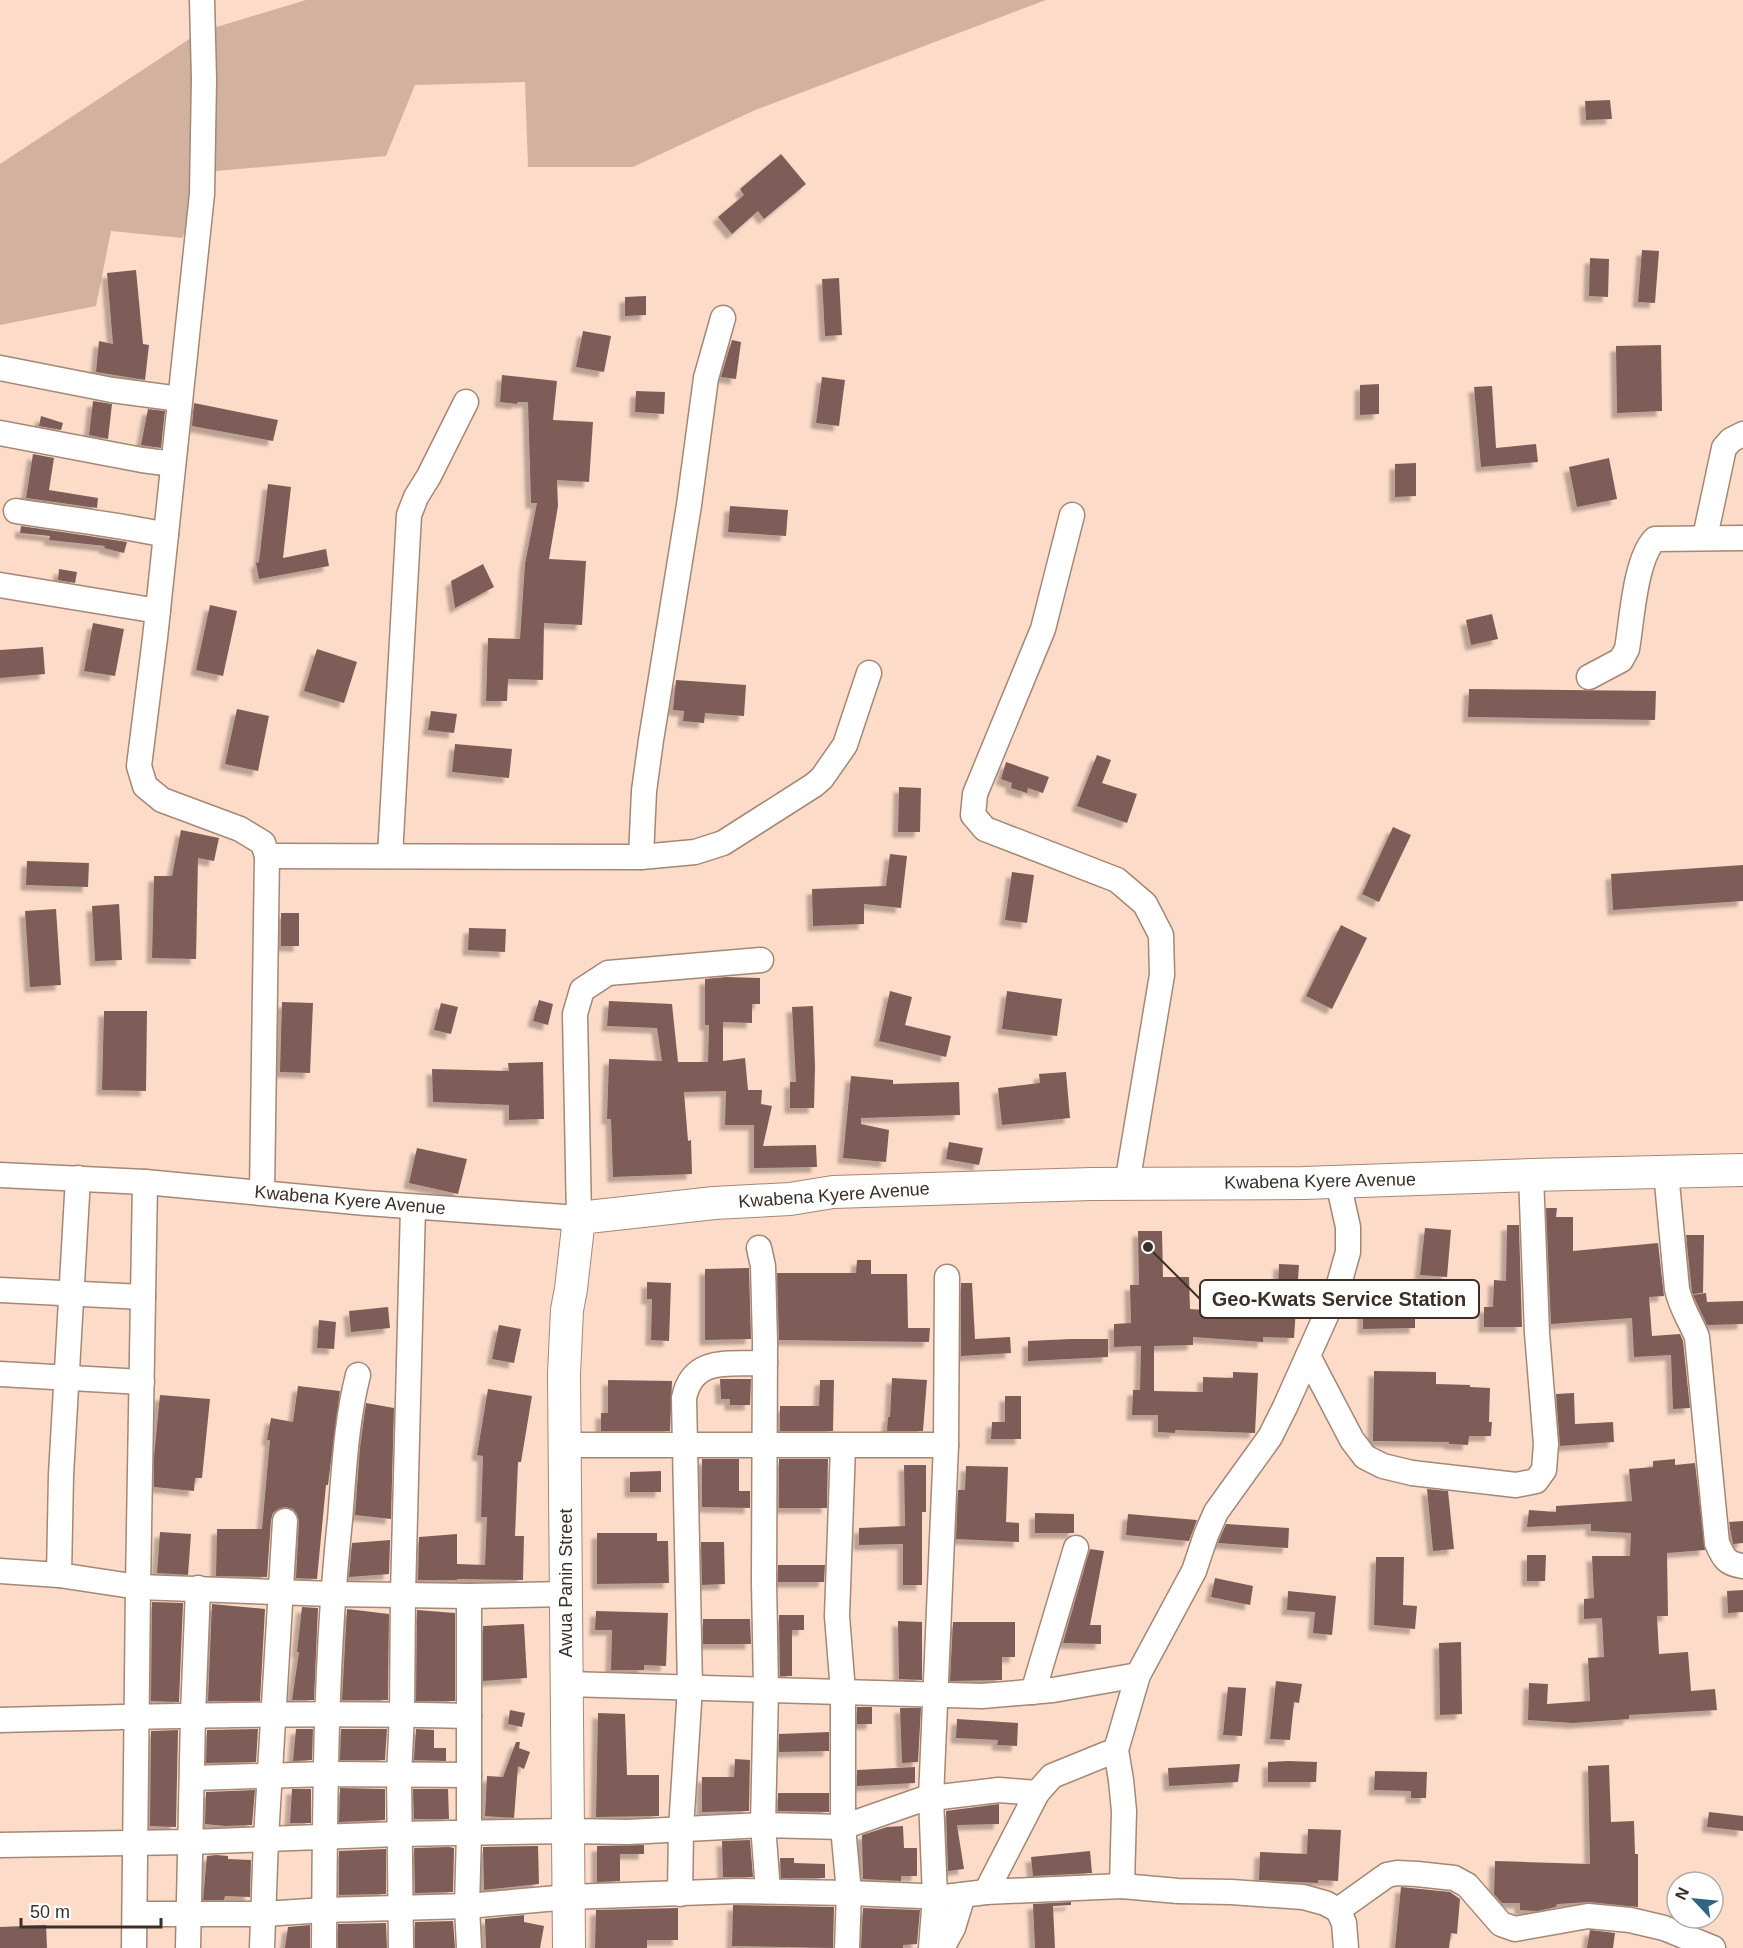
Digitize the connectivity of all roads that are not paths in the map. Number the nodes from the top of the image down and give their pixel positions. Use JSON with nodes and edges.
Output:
{"nodes":[{"id":1,"x":202,"y":0,"type":"edge"},
{"id":2,"x":723,"y":318,"type":"dead end"},
{"id":3,"x":0,"y":368,"type":"edge"},
{"id":4,"x":180,"y":399,"type":"junction"},
{"id":5,"x":465,"y":402,"type":"dead end"},
{"id":6,"x":0,"y":433,"type":"edge"},
{"id":7,"x":1743,"y":435,"type":"edge"},
{"id":8,"x":173,"y":464,"type":"junction"},
{"id":9,"x":16,"y":511,"type":"dead end"},
{"id":10,"x":1072,"y":515,"type":"dead end"},
{"id":11,"x":166,"y":535,"type":"junction"},
{"id":12,"x":1705,"y":537,"type":"junction"},
{"id":13,"x":1743,"y":538,"type":"edge"},
{"id":14,"x":0,"y":585,"type":"edge"},
{"id":15,"x":158,"y":611,"type":"junction"},
{"id":16,"x":869,"y":674,"type":"dead end"},
{"id":17,"x":1589,"y":677,"type":"dead end"},
{"id":18,"x":267,"y":856,"type":"junction"},
{"id":19,"x":390,"y":856,"type":"junction"},
{"id":20,"x":641,"y":857,"type":"junction"},
{"id":21,"x":761,"y":960,"type":"dead end"},
{"id":22,"x":1743,"y":1170,"type":"edge"},
{"id":23,"x":1666,"y":1172,"type":"junction"},
{"id":24,"x":1531,"y":1174,"type":"junction"},
{"id":25,"x":0,"y":1176,"type":"edge"},
{"id":26,"x":78,"y":1178,"type":"junction"},
{"id":27,"x":145,"y":1182,"type":"junction"},
{"id":28,"x":1338,"y":1182,"type":"junction"},
{"id":29,"x":1127,"y":1184,"type":"junction"},
{"id":30,"x":262,"y":1192,"type":"junction"},
{"id":31,"x":413,"y":1207,"type":"junction"},
{"id":32,"x":579,"y":1218,"type":"junction"},
{"id":33,"x":759,"y":1248,"type":"dead end"},
{"id":34,"x":947,"y":1277,"type":"dead end"},
{"id":35,"x":0,"y":1290,"type":"edge"},
{"id":36,"x":72,"y":1295,"type":"junction"},
{"id":37,"x":143,"y":1297,"type":"junction"},
{"id":38,"x":1308,"y":1356,"type":"junction"},
{"id":39,"x":765,"y":1363,"type":"junction"},
{"id":40,"x":0,"y":1374,"type":"edge"},
{"id":41,"x":358,"y":1375,"type":"dead end"},
{"id":42,"x":66,"y":1379,"type":"junction"},
{"id":43,"x":142,"y":1382,"type":"junction"},
{"id":44,"x":765,"y":1444,"type":"junction"},
{"id":45,"x":565,"y":1445,"type":"junction"},
{"id":46,"x":685,"y":1445,"type":"junction"},
{"id":47,"x":843,"y":1446,"type":"junction"},
{"id":48,"x":946,"y":1446,"type":"junction"},
{"id":49,"x":285,"y":1521,"type":"dead end"},
{"id":50,"x":1076,"y":1548,"type":"dead end"},
{"id":51,"x":1743,"y":1566,"type":"edge"},
{"id":52,"x":0,"y":1571,"type":"edge"},
{"id":53,"x":59,"y":1575,"type":"junction"},
{"id":54,"x":138,"y":1587,"type":"junction"},
{"id":55,"x":198,"y":1588,"type":"junction"},
{"id":56,"x":282,"y":1592,"type":"junction"},
{"id":57,"x":332,"y":1594,"type":"junction"},
{"id":58,"x":403,"y":1594,"type":"junction"},
{"id":59,"x":566,"y":1594,"type":"junction"},
{"id":60,"x":469,"y":1596,"type":"junction"},
{"id":61,"x":1138,"y":1675,"type":"junction"},
{"id":62,"x":567,"y":1684,"type":"junction"},
{"id":63,"x":690,"y":1687,"type":"junction"},
{"id":64,"x":766,"y":1689,"type":"junction"},
{"id":65,"x":843,"y":1692,"type":"junction"},
{"id":66,"x":1033,"y":1692,"type":"junction"},
{"id":67,"x":936,"y":1694,"type":"junction"},
{"id":68,"x":328,"y":1714,"type":"junction"},
{"id":69,"x":402,"y":1714,"type":"junction"},
{"id":70,"x":193,"y":1715,"type":"junction"},
{"id":71,"x":274,"y":1715,"type":"junction"},
{"id":72,"x":469,"y":1716,"type":"junction"},
{"id":73,"x":137,"y":1717,"type":"junction"},
{"id":74,"x":0,"y":1720,"type":"edge"},
{"id":75,"x":1116,"y":1750,"type":"junction"},
{"id":76,"x":327,"y":1774,"type":"junction"},
{"id":77,"x":270,"y":1775,"type":"junction"},
{"id":78,"x":399,"y":1775,"type":"junction"},
{"id":79,"x":469,"y":1775,"type":"junction"},
{"id":80,"x":192,"y":1778,"type":"junction"},
{"id":81,"x":1037,"y":1792,"type":"junction"},
{"id":82,"x":931,"y":1798,"type":"junction"},
{"id":83,"x":763,"y":1825,"type":"junction"},
{"id":84,"x":843,"y":1827,"type":"junction"},
{"id":85,"x":681,"y":1829,"type":"junction"},
{"id":86,"x":569,"y":1831,"type":"junction"},
{"id":87,"x":469,"y":1833,"type":"junction"},
{"id":88,"x":398,"y":1834,"type":"junction"},
{"id":89,"x":325,"y":1836,"type":"junction"},
{"id":90,"x":266,"y":1838,"type":"junction"},
{"id":91,"x":135,"y":1842,"type":"junction"},
{"id":92,"x":191,"y":1842,"type":"junction"},
{"id":93,"x":0,"y":1845,"type":"edge"},
{"id":94,"x":1122,"y":1886,"type":"junction"},
{"id":95,"x":768,"y":1891,"type":"junction"},
{"id":96,"x":849,"y":1893,"type":"junction"},
{"id":97,"x":974,"y":1893,"type":"junction"},
{"id":98,"x":680,"y":1894,"type":"junction"},
{"id":99,"x":569,"y":1897,"type":"junction"},
{"id":100,"x":935,"y":1897,"type":"junction"},
{"id":101,"x":467,"y":1906,"type":"junction"},
{"id":102,"x":400,"y":1909,"type":"junction"},
{"id":103,"x":324,"y":1910,"type":"junction"},
{"id":104,"x":1338,"y":1910,"type":"junction"},
{"id":105,"x":135,"y":1914,"type":"junction"},
{"id":106,"x":190,"y":1914,"type":"junction"},
{"id":107,"x":264,"y":1914,"type":"junction"},
{"id":108,"x":134,"y":1948,"type":"edge"},
{"id":109,"x":189,"y":1948,"type":"edge"},
{"id":110,"x":262,"y":1948,"type":"edge"},
{"id":111,"x":324,"y":1948,"type":"edge"},
{"id":112,"x":401,"y":1948,"type":"edge"},
{"id":113,"x":469,"y":1948,"type":"edge"},
{"id":114,"x":569,"y":1948,"type":"edge"},
{"id":115,"x":847,"y":1948,"type":"edge"},
{"id":116,"x":931,"y":1948,"type":"edge"},
{"id":117,"x":942,"y":1948,"type":"edge"},
{"id":118,"x":1346,"y":1948,"type":"edge"},
{"id":119,"x":1713,"y":1948,"type":"edge"}],
"edges":[{"from":1,"to":4,"type":"street"},
{"from":2,"to":20,"type":"street"},
{"from":3,"to":4,"type":"street"},
{"from":4,"to":8,"type":"street"},
{"from":5,"to":19,"type":"street"},
{"from":6,"to":8,"type":"street"},
{"from":7,"to":12,"type":"street"},
{"from":8,"to":11,"type":"street"},
{"from":9,"to":11,"type":"street"},
{"from":10,"to":29,"type":"street"},
{"from":11,"to":15,"type":"street"},
{"from":12,"to":13,"type":"street"},
{"from":12,"to":17,"type":"street"},
{"from":14,"to":15,"type":"street"},
{"from":15,"to":18,"type":"street"},
{"from":16,"to":20,"type":"street"},
{"from":18,"to":19,"type":"street"},
{"from":18,"to":30,"type":"street"},
{"from":19,"to":20,"type":"street"},
{"from":21,"to":32,"type":"street"},
{"from":22,"to":23,"type":"main road","name":"Kwabena Kyere Avenue"},
{"from":23,"to":24,"type":"main road","name":"Kwabena Kyere Avenue"},
{"from":23,"to":51,"type":"street"},
{"from":24,"to":28,"type":"main road","name":"Kwabena Kyere Avenue"},
{"from":24,"to":38,"type":"street"},
{"from":25,"to":26,"type":"street","name":"Kwabena Kyere Avenue"},
{"from":26,"to":27,"type":"street","name":"Kwabena Kyere Avenue"},
{"from":26,"to":36,"type":"street"},
{"from":27,"to":30,"type":"street","name":"Kwabena Kyere Avenue"},
{"from":27,"to":37,"type":"street"},
{"from":28,"to":29,"type":"main road","name":"Kwabena Kyere Avenue"},
{"from":28,"to":38,"type":"street"},
{"from":29,"to":32,"type":"main road","name":"Kwabena Kyere Avenue"},
{"from":30,"to":31,"type":"street","name":"Kwabena Kyere Avenue"},
{"from":31,"to":32,"type":"street","name":"Kwabena Kyere Avenue"},
{"from":31,"to":58,"type":"street"},
{"from":32,"to":45,"type":"main road","name":"Awua Panin Street"},
{"from":33,"to":39,"type":"street"},
{"from":34,"to":48,"type":"street"},
{"from":35,"to":36,"type":"street"},
{"from":36,"to":37,"type":"street"},
{"from":36,"to":42,"type":"street"},
{"from":37,"to":43,"type":"street"},
{"from":38,"to":61,"type":"street"},
{"from":39,"to":44,"type":"street"},
{"from":39,"to":46,"type":"street"},
{"from":40,"to":42,"type":"street"},
{"from":41,"to":57,"type":"street"},
{"from":42,"to":43,"type":"street"},
{"from":42,"to":53,"type":"street"},
{"from":43,"to":54,"type":"street"},
{"from":44,"to":46,"type":"street"},
{"from":44,"to":47,"type":"street"},
{"from":44,"to":64,"type":"street"},
{"from":45,"to":46,"type":"street"},
{"from":45,"to":59,"type":"main road","name":"Awua Panin Street"},
{"from":46,"to":63,"type":"street"},
{"from":47,"to":48,"type":"street"},
{"from":47,"to":65,"type":"street"},
{"from":48,"to":67,"type":"street"},
{"from":49,"to":56,"type":"street"},
{"from":50,"to":66,"type":"street"},
{"from":52,"to":53,"type":"street"},
{"from":53,"to":54,"type":"street"},
{"from":54,"to":55,"type":"street"},
{"from":54,"to":73,"type":"street"},
{"from":55,"to":56,"type":"street"},
{"from":55,"to":70,"type":"street"},
{"from":56,"to":57,"type":"street"},
{"from":56,"to":71,"type":"street"},
{"from":57,"to":58,"type":"street"},
{"from":57,"to":68,"type":"street"},
{"from":58,"to":60,"type":"street"},
{"from":58,"to":69,"type":"street"},
{"from":59,"to":60,"type":"street"},
{"from":59,"to":62,"type":"main road","name":"Awua Panin Street"},
{"from":60,"to":72,"type":"street"},
{"from":61,"to":66,"type":"street"},
{"from":61,"to":75,"type":"street"},
{"from":62,"to":63,"type":"street"},
{"from":62,"to":86,"type":"main road","name":"Awua Panin Street"},
{"from":63,"to":64,"type":"street"},
{"from":63,"to":85,"type":"street"},
{"from":64,"to":65,"type":"street"},
{"from":64,"to":83,"type":"street"},
{"from":65,"to":67,"type":"street"},
{"from":65,"to":84,"type":"street"},
{"from":66,"to":67,"type":"street"},
{"from":67,"to":82,"type":"street"},
{"from":68,"to":69,"type":"street"},
{"from":68,"to":71,"type":"street"},
{"from":68,"to":76,"type":"street"},
{"from":69,"to":72,"type":"street"},
{"from":69,"to":78,"type":"street"},
{"from":70,"to":71,"type":"street"},
{"from":70,"to":73,"type":"street"},
{"from":70,"to":80,"type":"street"},
{"from":71,"to":77,"type":"street"},
{"from":72,"to":79,"type":"street"},
{"from":73,"to":74,"type":"street"},
{"from":73,"to":91,"type":"street"},
{"from":75,"to":81,"type":"street"},
{"from":75,"to":94,"type":"street"},
{"from":76,"to":77,"type":"street"},
{"from":76,"to":78,"type":"street"},
{"from":76,"to":89,"type":"street"},
{"from":77,"to":80,"type":"street"},
{"from":77,"to":90,"type":"street"},
{"from":78,"to":79,"type":"street"},
{"from":78,"to":88,"type":"street"},
{"from":79,"to":87,"type":"street"},
{"from":80,"to":92,"type":"street"},
{"from":81,"to":82,"type":"street"},
{"from":81,"to":97,"type":"street"},
{"from":82,"to":84,"type":"street"},
{"from":82,"to":100,"type":"street"},
{"from":83,"to":84,"type":"street"},
{"from":83,"to":85,"type":"street"},
{"from":83,"to":95,"type":"street"},
{"from":84,"to":96,"type":"street"},
{"from":85,"to":86,"type":"street"},
{"from":85,"to":98,"type":"street"},
{"from":86,"to":87,"type":"street"},
{"from":86,"to":99,"type":"main road","name":"Awua Panin Street"},
{"from":87,"to":88,"type":"street"},
{"from":87,"to":101,"type":"street"},
{"from":88,"to":89,"type":"street"},
{"from":88,"to":102,"type":"street"},
{"from":89,"to":90,"type":"street"},
{"from":89,"to":103,"type":"street"},
{"from":90,"to":92,"type":"street"},
{"from":90,"to":107,"type":"street"},
{"from":91,"to":92,"type":"street"},
{"from":91,"to":93,"type":"street"},
{"from":91,"to":105,"type":"street"},
{"from":92,"to":106,"type":"street"},
{"from":94,"to":97,"type":"street"},
{"from":94,"to":104,"type":"street"},
{"from":95,"to":96,"type":"street"},
{"from":95,"to":98,"type":"street"},
{"from":96,"to":100,"type":"street"},
{"from":96,"to":115,"type":"street"},
{"from":97,"to":100,"type":"street"},
{"from":97,"to":117,"type":"street"},
{"from":98,"to":99,"type":"street"},
{"from":99,"to":101,"type":"street"},
{"from":99,"to":114,"type":"main road","name":"Awua Panin Street"},
{"from":100,"to":116,"type":"street"},
{"from":101,"to":102,"type":"street"},
{"from":101,"to":113,"type":"street"},
{"from":102,"to":103,"type":"street"},
{"from":102,"to":112,"type":"street"},
{"from":103,"to":107,"type":"street"},
{"from":103,"to":111,"type":"street"},
{"from":104,"to":118,"type":"street"},
{"from":104,"to":119,"type":"street"},
{"from":105,"to":106,"type":"street"},
{"from":105,"to":108,"type":"street"},
{"from":106,"to":107,"type":"street"},
{"from":106,"to":109,"type":"street"},
{"from":107,"to":110,"type":"street"}]}
